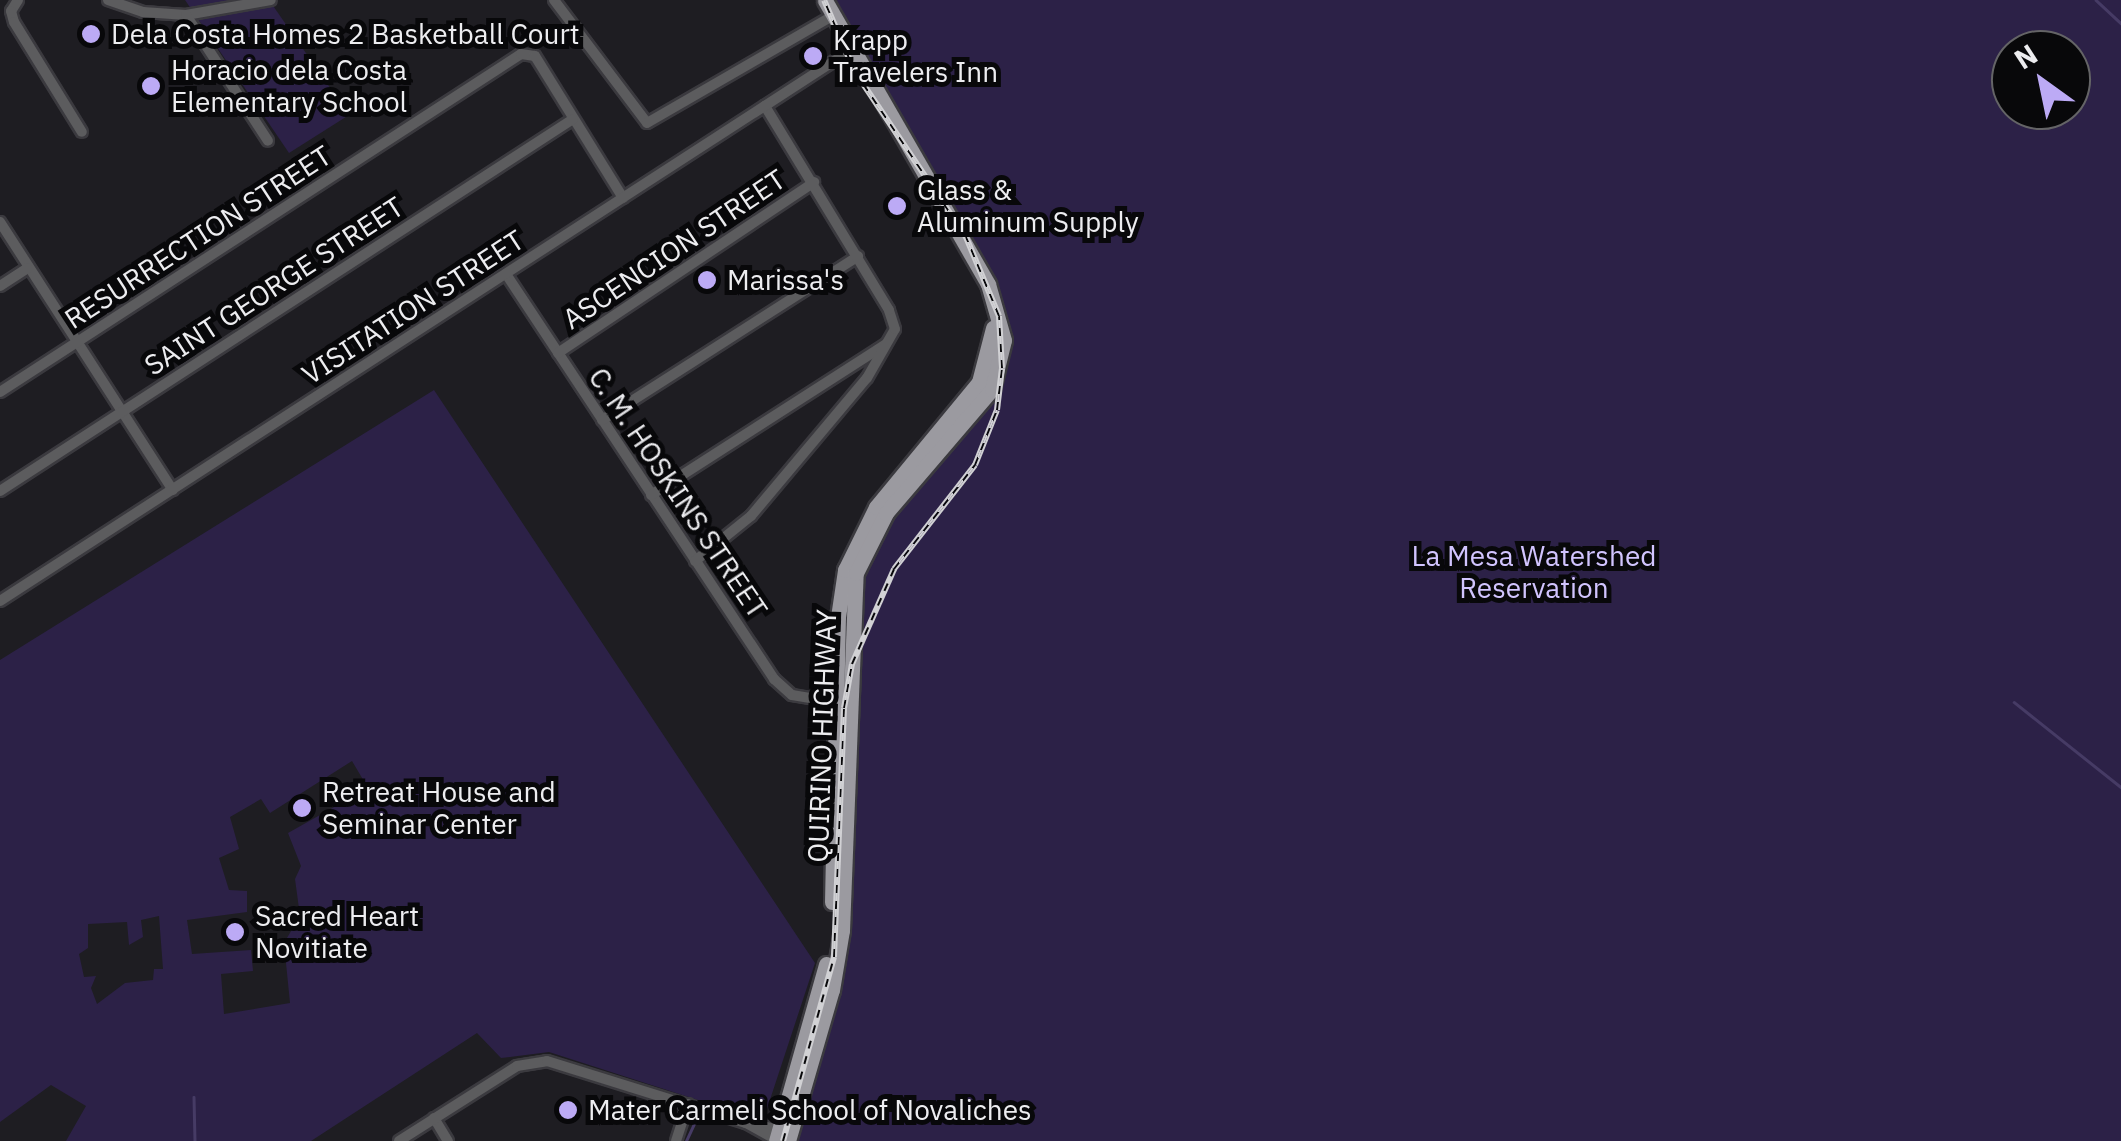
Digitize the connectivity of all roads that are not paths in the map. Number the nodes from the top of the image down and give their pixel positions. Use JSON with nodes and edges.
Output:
{"nodes":[{"id":1,"x":18,"y":0,"type":"edge"},
{"id":2,"x":108,"y":0,"type":"edge"},
{"id":3,"x":272,"y":0,"type":"edge"},
{"id":4,"x":554,"y":0,"type":"edge"},
{"id":5,"x":816,"y":0,"type":"edge"},
{"id":6,"x":825,"y":0,"type":"edge"},
{"id":7,"x":186,"y":15,"type":"junction"},
{"id":8,"x":828,"y":18,"type":"junction"},
{"id":9,"x":847,"y":53,"type":"junction"},
{"id":10,"x":766,"y":106,"type":"junction"},
{"id":11,"x":573,"y":119,"type":"junction"},
{"id":12,"x":82,"y":132,"type":"dead end"},
{"id":13,"x":268,"y":141,"type":"dead end"},
{"id":14,"x":814,"y":182,"type":"junction"},
{"id":15,"x":623,"y":198,"type":"junction"},
{"id":16,"x":0,"y":222,"type":"edge"},
{"id":17,"x":858,"y":256,"type":"junction"},
{"id":18,"x":28,"y":268,"type":"junction"},
{"id":19,"x":506,"y":274,"type":"junction"},
{"id":20,"x":0,"y":286,"type":"edge"},
{"id":21,"x":890,"y":340,"type":"junction"},
{"id":22,"x":77,"y":342,"type":"junction"},
{"id":23,"x":558,"y":353,"type":"junction"},
{"id":24,"x":0,"y":392,"type":"edge"},
{"id":25,"x":122,"y":412,"type":"junction"},
{"id":26,"x":602,"y":420,"type":"junction"},
{"id":27,"x":173,"y":490,"type":"junction"},
{"id":28,"x":0,"y":491,"type":"edge"},
{"id":29,"x":651,"y":495,"type":"junction"},
{"id":30,"x":695,"y":560,"type":"junction"},
{"id":31,"x":0,"y":601,"type":"edge"},
{"id":32,"x":843,"y":703,"type":"junction"},
{"id":33,"x":688,"y":1104,"type":"junction"},
{"id":34,"x":434,"y":1118,"type":"junction"},
{"id":35,"x":781,"y":1137,"type":"edge"},
{"id":36,"x":399,"y":1141,"type":"edge"},
{"id":37,"x":448,"y":1141,"type":"edge"},
{"id":38,"x":676,"y":1141,"type":"edge"}],
"edges":[{"from":1,"to":12,"type":"street"},
{"from":2,"to":7,"type":"street"},
{"from":3,"to":7,"type":"street"},
{"from":4,"to":8,"type":"street"},
{"from":5,"to":8,"type":"main road","name":"QUIRINO HIGHWAY"},
{"from":6,"to":8,"type":"main road","name":"QUIRINO HIGHWAY"},
{"from":7,"to":13,"type":"street"},
{"from":8,"to":9,"type":"main road","name":"QUIRINO HIGHWAY"},
{"from":9,"to":10,"type":"street","name":"VISITATION STREET"},
{"from":9,"to":32,"type":"main road","name":"QUIRINO HIGHWAY"},
{"from":10,"to":14,"type":"street"},
{"from":10,"to":15,"type":"street","name":"VISITATION STREET"},
{"from":11,"to":15,"type":"street"},
{"from":11,"to":22,"type":"street","name":"RESURRECTION STREET"},
{"from":11,"to":25,"type":"street","name":"SAINT GEORGE STREET"},
{"from":14,"to":17,"type":"street"},
{"from":14,"to":23,"type":"street","name":"ASCENCION STREET"},
{"from":15,"to":19,"type":"street","name":"VISITATION STREET"},
{"from":16,"to":18,"type":"street"},
{"from":17,"to":21,"type":"street"},
{"from":17,"to":26,"type":"street"},
{"from":18,"to":20,"type":"street"},
{"from":18,"to":22,"type":"street"},
{"from":19,"to":23,"type":"street","name":"C. M. HOSKINS STREET"},
{"from":19,"to":27,"type":"street","name":"VISITATION STREET"},
{"from":21,"to":29,"type":"street"},
{"from":21,"to":30,"type":"street"},
{"from":22,"to":24,"type":"street","name":"RESURRECTION STREET"},
{"from":22,"to":25,"type":"street"},
{"from":23,"to":26,"type":"street","name":"C. M. HOSKINS STREET"},
{"from":25,"to":27,"type":"street"},
{"from":25,"to":28,"type":"street","name":"SAINT GEORGE STREET"},
{"from":26,"to":29,"type":"street","name":"C. M. HOSKINS STREET"},
{"from":27,"to":31,"type":"street","name":"VISITATION STREET"},
{"from":29,"to":30,"type":"street","name":"C. M. HOSKINS STREET"},
{"from":30,"to":32,"type":"street","name":"C. M. HOSKINS STREET"},
{"from":32,"to":35,"type":"main road","name":"QUIRINO HIGHWAY"},
{"from":33,"to":34,"type":"street"},
{"from":33,"to":35,"type":"street"},
{"from":33,"to":38,"type":"street"},
{"from":34,"to":36,"type":"street"},
{"from":34,"to":37,"type":"street"}]}
